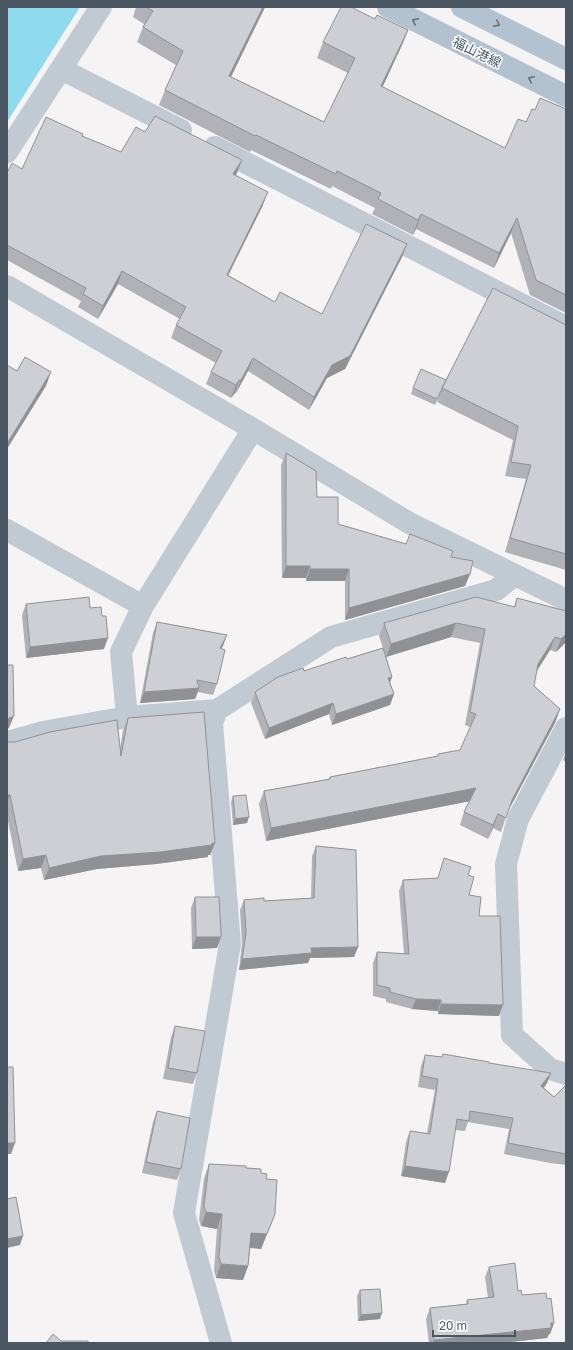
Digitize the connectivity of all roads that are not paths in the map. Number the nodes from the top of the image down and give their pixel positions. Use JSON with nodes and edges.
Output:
{"nodes":[{"id":1,"x":101,"y":7,"type":"edge"},
{"id":2,"x":388,"y":7,"type":"edge"},
{"id":3,"x":462,"y":7,"type":"edge"},
{"id":4,"x":566,"y":59,"type":"edge"},
{"id":5,"x":60,"y":69,"type":"junction"},
{"id":6,"x":566,"y":96,"type":"edge"},
{"id":7,"x":7,"y":152,"type":"edge"},
{"id":8,"x":7,"y":286,"type":"edge"},
{"id":9,"x":566,"y":327,"type":"edge"},
{"id":10,"x":253,"y":429,"type":"junction"},
{"id":11,"x":7,"y":530,"type":"edge"},
{"id":12,"x":515,"y":575,"type":"junction"},
{"id":13,"x":566,"y":600,"type":"edge"},
{"id":14,"x":143,"y":606,"type":"junction"},
{"id":15,"x":217,"y":710,"type":"junction"},
{"id":16,"x":127,"y":717,"type":"junction"},
{"id":17,"x":566,"y":728,"type":"edge"},
{"id":18,"x":7,"y":742,"type":"edge"},
{"id":19,"x":566,"y":1074,"type":"edge"},
{"id":20,"x":222,"y":1343,"type":"edge"}],
"edges":[{"from":1,"to":5,"type":"street"},
{"from":6,"to":2,"type":"main road","name":"福山港線","one_way":true},
{"from":3,"to":4,"type":"main road","one_way":true},
{"from":5,"to":7,"type":"street"},
{"from":5,"to":9,"type":"street"},
{"from":8,"to":10,"type":"street"},
{"from":10,"to":12,"type":"street"},
{"from":10,"to":14,"type":"street"},
{"from":11,"to":14,"type":"street"},
{"from":12,"to":13,"type":"street"},
{"from":12,"to":15,"type":"street"},
{"from":14,"to":16,"type":"street"},
{"from":15,"to":16,"type":"street"},
{"from":15,"to":20,"type":"street"},
{"from":16,"to":18,"type":"street"},
{"from":17,"to":19,"type":"street"}]}
